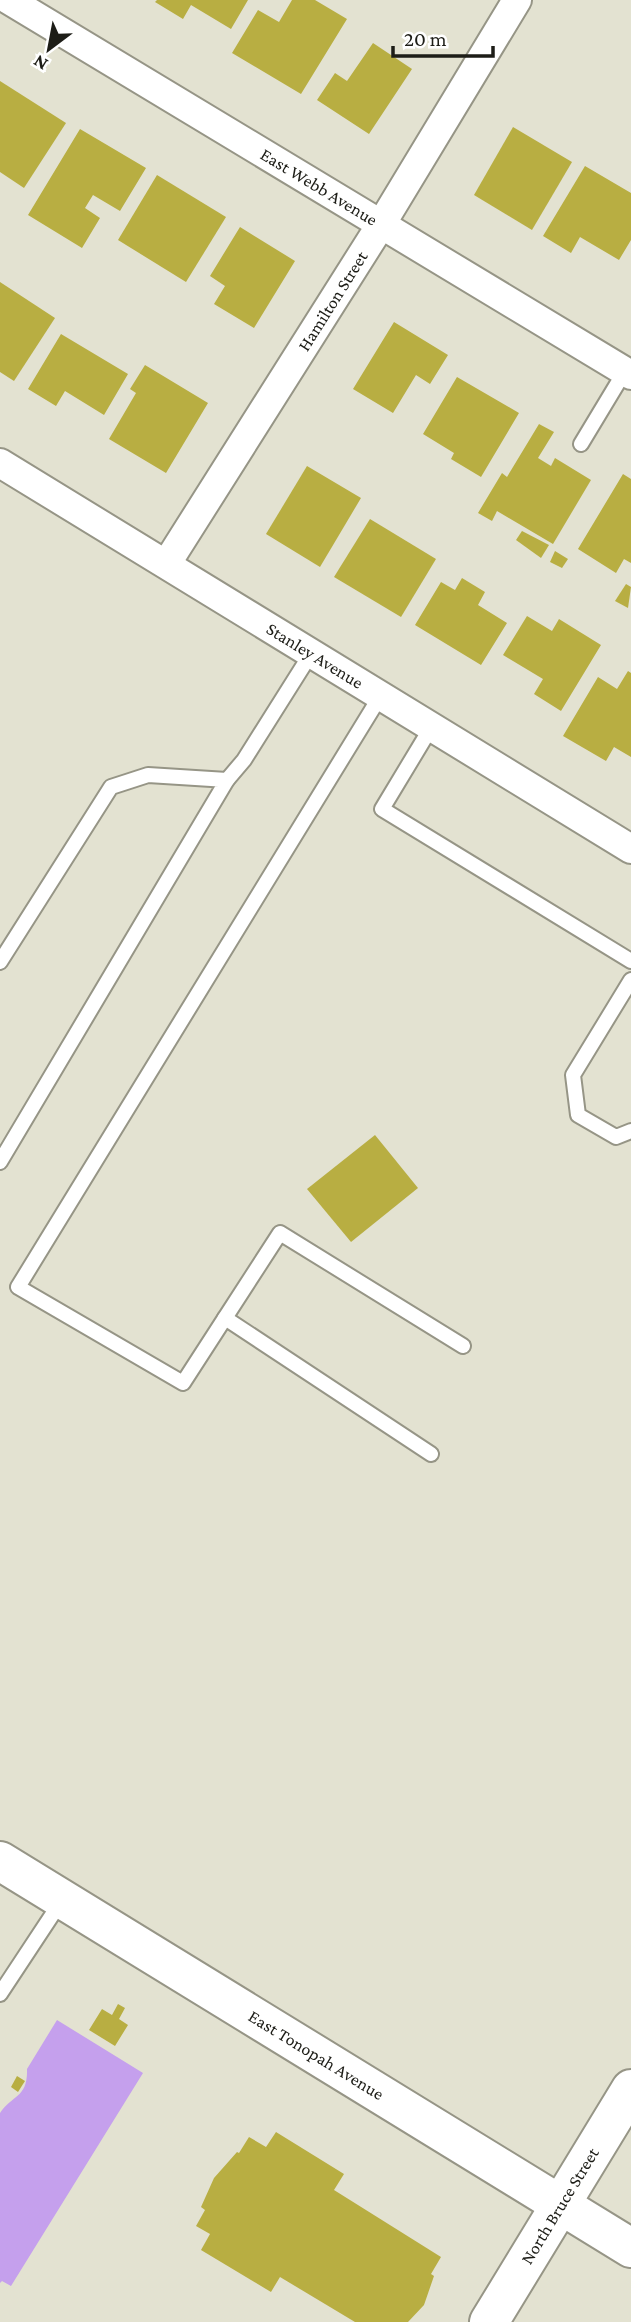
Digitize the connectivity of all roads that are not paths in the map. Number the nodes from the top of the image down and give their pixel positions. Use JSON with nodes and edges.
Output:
{"nodes":[{"id":1,"x":9,"y":0,"type":"edge"},
{"id":2,"x":517,"y":0,"type":"edge"},
{"id":3,"x":382,"y":223,"type":"junction"},
{"id":4,"x":628,"y":373,"type":"edge"},
{"id":5,"x":581,"y":444,"type":"dead end"},
{"id":6,"x":0,"y":463,"type":"edge"},
{"id":7,"x":167,"y":563,"type":"junction"},
{"id":8,"x":312,"y":652,"type":"junction"},
{"id":9,"x":381,"y":695,"type":"junction"},
{"id":10,"x":432,"y":726,"type":"junction"},
{"id":11,"x":227,"y":780,"type":"junction"},
{"id":12,"x":631,"y":849,"type":"edge"},
{"id":13,"x":631,"y":961,"type":"edge"},
{"id":14,"x":0,"y":962,"type":"edge"},
{"id":15,"x":631,"y":980,"type":"edge"},
{"id":16,"x":631,"y":1131,"type":"edge"},
{"id":17,"x":0,"y":1162,"type":"edge"},
{"id":18,"x":225,"y":1318,"type":"junction"},
{"id":19,"x":463,"y":1346,"type":"dead end"},
{"id":20,"x":431,"y":1454,"type":"dead end"},
{"id":21,"x":0,"y":1861,"type":"edge"},
{"id":22,"x":63,"y":1899,"type":"junction"},
{"id":23,"x":0,"y":1994,"type":"edge"},
{"id":24,"x":631,"y":2089,"type":"edge"},
{"id":25,"x":561,"y":2203,"type":"junction"},
{"id":26,"x":631,"y":2248,"type":"edge"},
{"id":27,"x":489,"y":2322,"type":"edge"}],
"edges":[{"from":1,"to":3,"type":"street","name":"East Webb Avenue"},
{"from":2,"to":3,"type":"street","name":"Hamilton Street"},
{"from":3,"to":4,"type":"street","name":"East Webb Avenue"},
{"from":3,"to":7,"type":"street","name":"Hamilton Street"},
{"from":4,"to":5,"type":"lane"},
{"from":6,"to":7,"type":"street","name":"Stanley Avenue"},
{"from":7,"to":8,"type":"street","name":"Stanley Avenue"},
{"from":8,"to":9,"type":"street","name":"Stanley Avenue"},
{"from":8,"to":11,"type":"lane"},
{"from":9,"to":10,"type":"street","name":"Stanley Avenue"},
{"from":9,"to":18,"type":"lane"},
{"from":10,"to":12,"type":"street","name":"Stanley Avenue"},
{"from":10,"to":13,"type":"lane"},
{"from":11,"to":14,"type":"lane"},
{"from":11,"to":17,"type":"lane"},
{"from":15,"to":16,"type":"lane"},
{"from":18,"to":19,"type":"lane"},
{"from":18,"to":20,"type":"lane"},
{"from":21,"to":22,"type":"street","name":"East Tonopah Avenue"},
{"from":22,"to":23,"type":"lane"},
{"from":22,"to":25,"type":"street","name":"East Tonopah Avenue"},
{"from":24,"to":25,"type":"street","name":"North Bruce Street"},
{"from":25,"to":26,"type":"street","name":"East Tonopah Avenue"},
{"from":25,"to":27,"type":"street","name":"North Bruce Street"}]}
